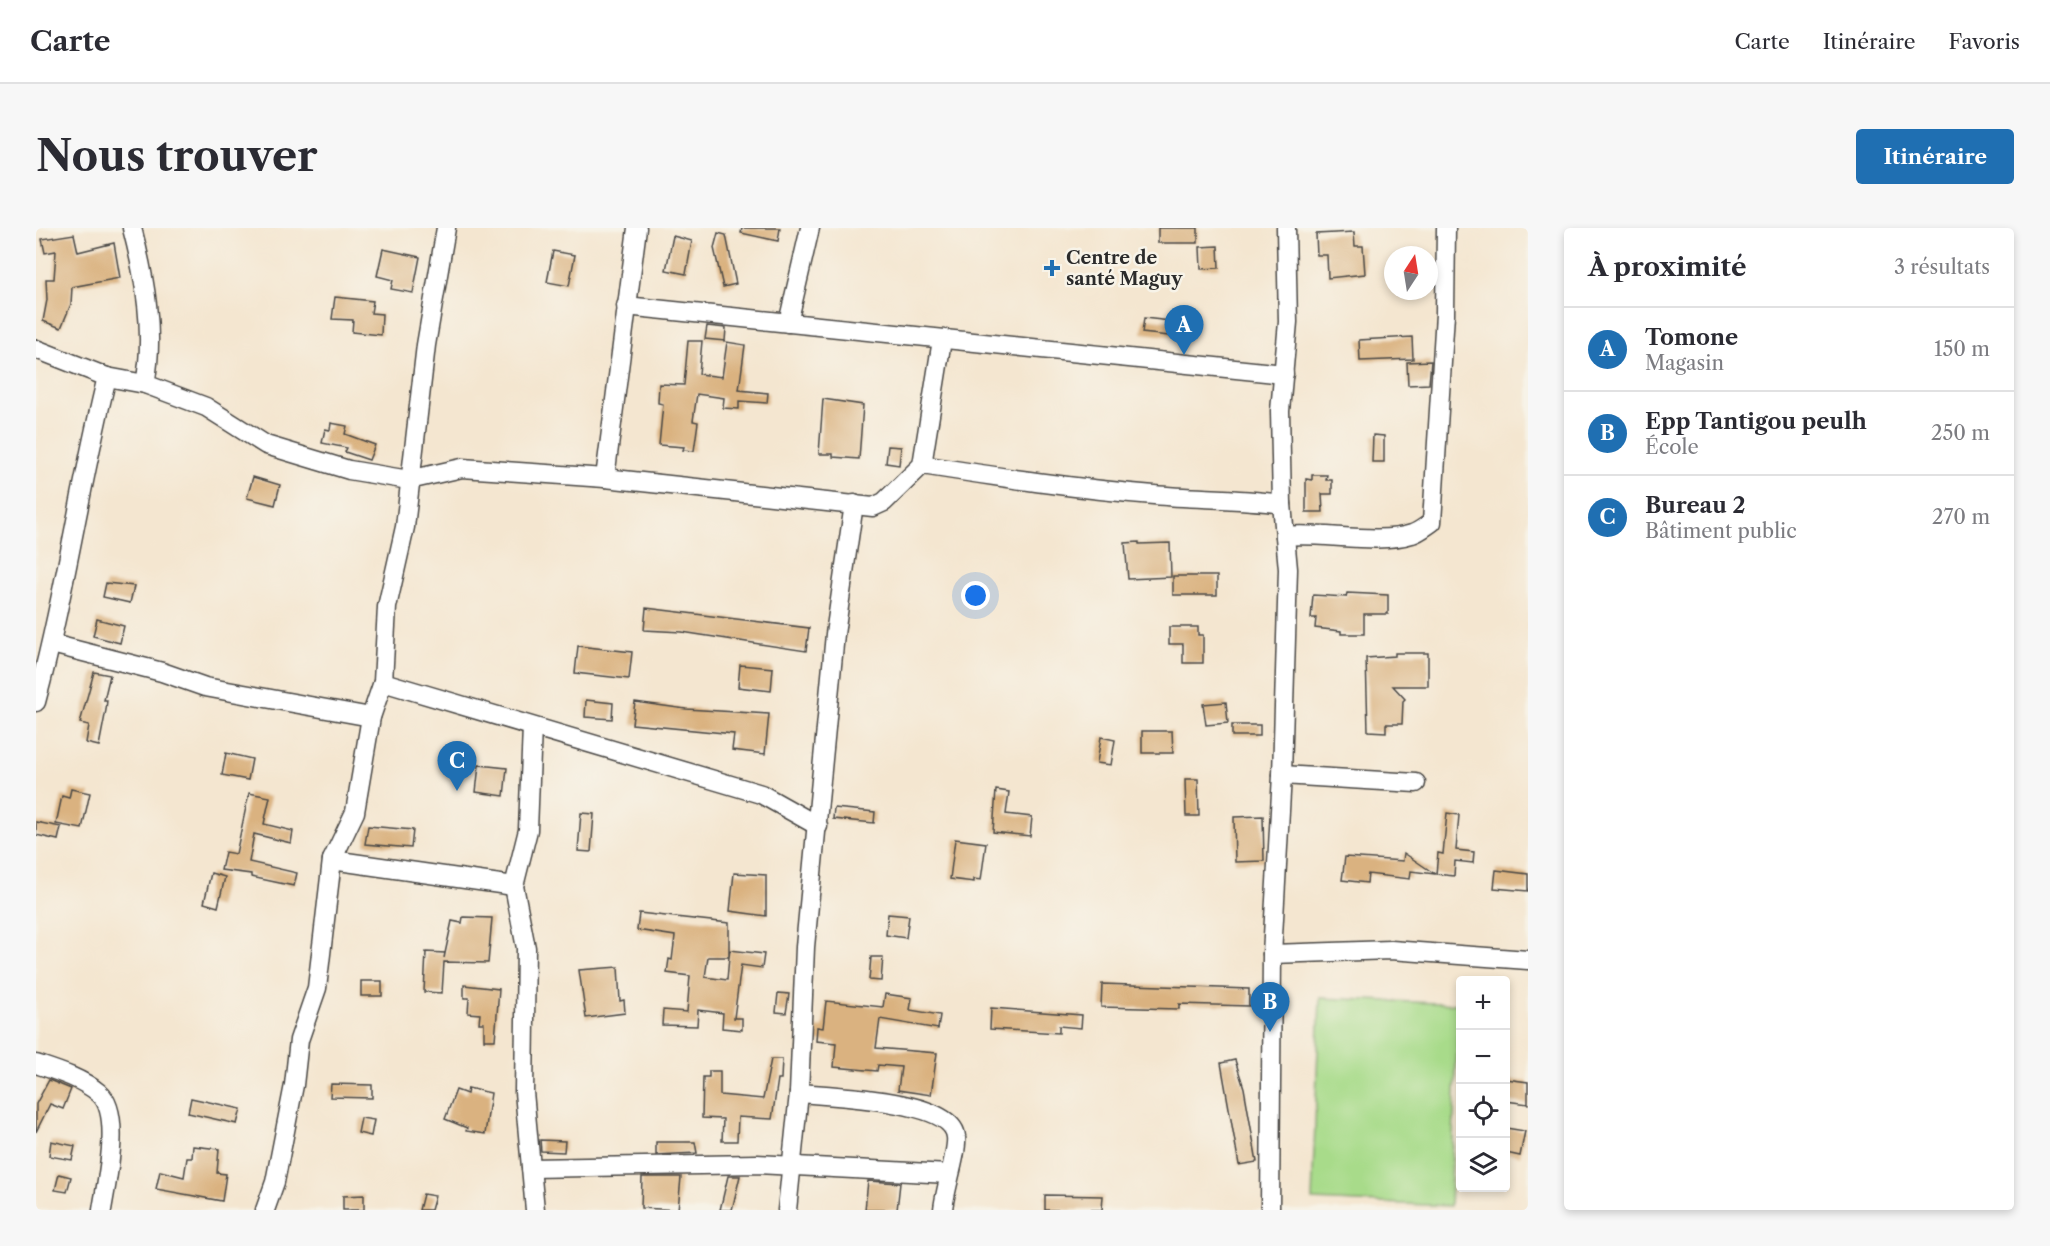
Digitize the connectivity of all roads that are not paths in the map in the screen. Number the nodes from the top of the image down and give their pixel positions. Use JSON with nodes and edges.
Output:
{"nodes":[{"id":1,"x":132,"y":228,"type":"edge"},
{"id":2,"x":446,"y":228,"type":"edge"},
{"id":3,"x":637,"y":228,"type":"edge"},
{"id":4,"x":810,"y":228,"type":"edge"},
{"id":5,"x":1286,"y":228,"type":"edge"},
{"id":6,"x":1446,"y":228,"type":"edge"},
{"id":7,"x":626,"y":306,"type":"junction"},
{"id":8,"x":788,"y":323,"type":"junction"},
{"id":9,"x":942,"y":340,"type":"junction"},
{"id":10,"x":36,"y":349,"type":"edge"},
{"id":11,"x":1284,"y":374,"type":"junction"},
{"id":12,"x":107,"y":378,"type":"junction"},
{"id":13,"x":146,"y":384,"type":"junction"},
{"id":14,"x":922,"y":465,"type":"junction"},
{"id":15,"x":605,"y":478,"type":"junction"},
{"id":16,"x":410,"y":480,"type":"junction"},
{"id":17,"x":854,"y":504,"type":"junction"},
{"id":18,"x":1282,"y":504,"type":"junction"},
{"id":19,"x":1284,"y":536,"type":"junction"},
{"id":20,"x":52,"y":644,"type":"junction"},
{"id":21,"x":383,"y":682,"type":"junction"},
{"id":22,"x":36,"y":702,"type":"edge"},
{"id":23,"x":371,"y":717,"type":"junction"},
{"id":24,"x":532,"y":727,"type":"junction"},
{"id":25,"x":1282,"y":775,"type":"junction"},
{"id":26,"x":1416,"y":783,"type":"dead end"},
{"id":27,"x":818,"y":826,"type":"junction"},
{"id":28,"x":332,"y":860,"type":"junction"},
{"id":29,"x":514,"y":886,"type":"junction"},
{"id":30,"x":1272,"y":954,"type":"junction"},
{"id":31,"x":1528,"y":960,"type":"edge"},
{"id":32,"x":36,"y":1064,"type":"edge"},
{"id":33,"x":799,"y":1093,"type":"junction"},
{"id":34,"x":791,"y":1166,"type":"junction"},
{"id":35,"x":531,"y":1168,"type":"junction"},
{"id":36,"x":949,"y":1174,"type":"junction"},
{"id":37,"x":102,"y":1210,"type":"edge"},
{"id":38,"x":266,"y":1210,"type":"edge"},
{"id":39,"x":535,"y":1210,"type":"edge"},
{"id":40,"x":787,"y":1210,"type":"edge"},
{"id":41,"x":942,"y":1210,"type":"edge"},
{"id":42,"x":1270,"y":1210,"type":"edge"}],
"edges":[{"from":1,"to":13,"type":"street"},
{"from":2,"to":16,"type":"street"},
{"from":3,"to":7,"type":"street"},
{"from":4,"to":8,"type":"street"},
{"from":5,"to":11,"type":"street"},
{"from":6,"to":19,"type":"street"},
{"from":7,"to":8,"type":"street"},
{"from":7,"to":15,"type":"street"},
{"from":8,"to":9,"type":"street"},
{"from":9,"to":11,"type":"street"},
{"from":9,"to":14,"type":"street"},
{"from":10,"to":12,"type":"street"},
{"from":11,"to":18,"type":"street"},
{"from":12,"to":13,"type":"street"},
{"from":12,"to":20,"type":"street"},
{"from":13,"to":16,"type":"street"},
{"from":14,"to":17,"type":"street"},
{"from":14,"to":18,"type":"street"},
{"from":15,"to":16,"type":"street"},
{"from":15,"to":17,"type":"street"},
{"from":16,"to":21,"type":"street"},
{"from":17,"to":27,"type":"street"},
{"from":18,"to":19,"type":"street"},
{"from":19,"to":25,"type":"street"},
{"from":20,"to":22,"type":"street"},
{"from":20,"to":23,"type":"street"},
{"from":21,"to":23,"type":"street"},
{"from":21,"to":24,"type":"street"},
{"from":23,"to":28,"type":"street"},
{"from":24,"to":27,"type":"street"},
{"from":24,"to":29,"type":"street"},
{"from":25,"to":26,"type":"street"},
{"from":25,"to":30,"type":"street"},
{"from":27,"to":33,"type":"street"},
{"from":28,"to":29,"type":"street"},
{"from":28,"to":38,"type":"street"},
{"from":29,"to":35,"type":"street"},
{"from":30,"to":31,"type":"street"},
{"from":30,"to":42,"type":"street"},
{"from":32,"to":37,"type":"street"},
{"from":33,"to":34,"type":"street"},
{"from":33,"to":36,"type":"street"},
{"from":34,"to":35,"type":"street"},
{"from":34,"to":36,"type":"street"},
{"from":34,"to":40,"type":"street"},
{"from":35,"to":39,"type":"street"},
{"from":36,"to":41,"type":"street"}]}
